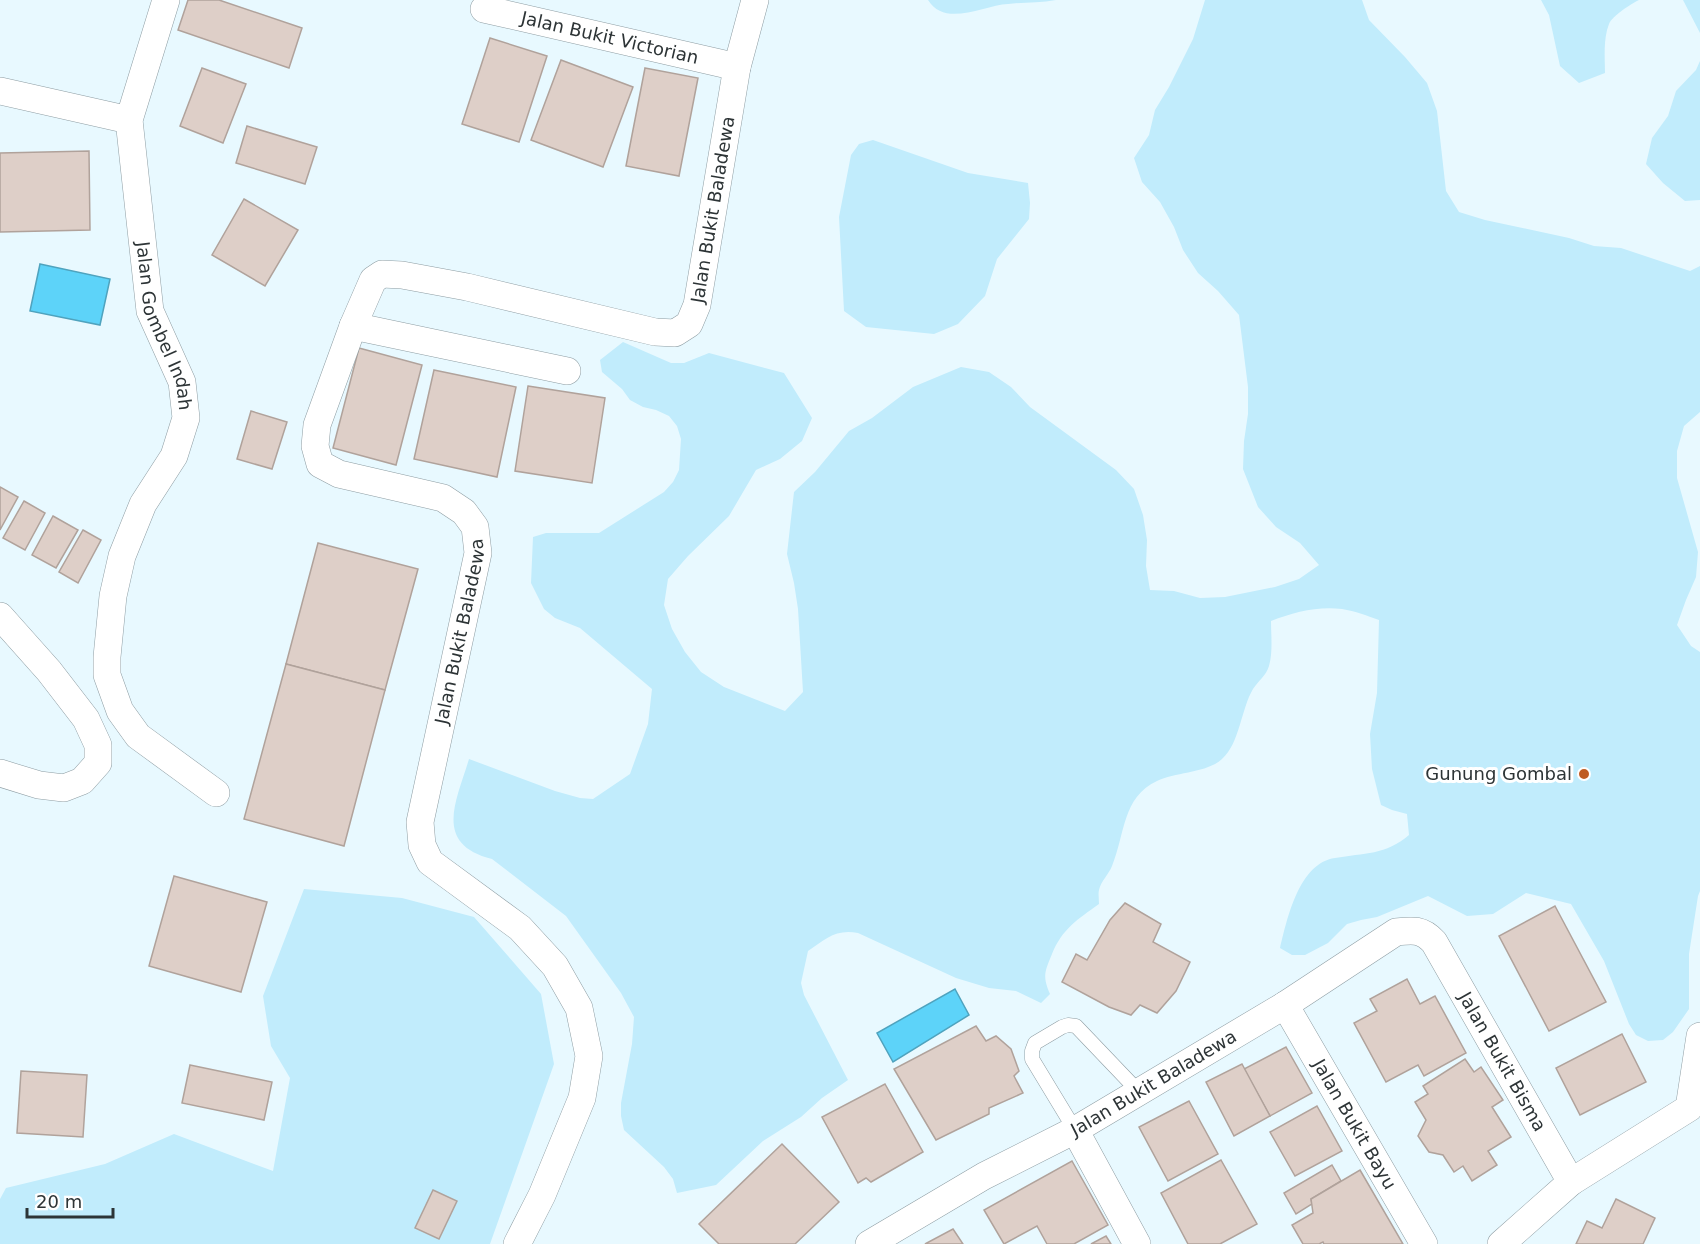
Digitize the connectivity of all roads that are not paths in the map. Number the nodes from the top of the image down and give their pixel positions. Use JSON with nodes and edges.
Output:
{"nodes":[{"id":1,"x":166,"y":0,"type":"edge"},
{"id":2,"x":755,"y":0,"type":"edge"},
{"id":3,"x":484,"y":9,"type":"dead end"},
{"id":4,"x":737,"y":67,"type":"junction"},
{"id":5,"x":0,"y":91,"type":"edge"},
{"id":6,"x":129,"y":120,"type":"junction"},
{"id":7,"x":353,"y":326,"type":"junction"},
{"id":8,"x":567,"y":370,"type":"dead end"},
{"id":9,"x":0,"y":616,"type":"edge"},
{"id":10,"x":0,"y":773,"type":"edge"},
{"id":11,"x":216,"y":793,"type":"dead end"},
{"id":12,"x":1434,"y":942,"type":"joint"},
{"id":13,"x":1286,"y":1005,"type":"junction"},
{"id":14,"x":1700,"y":1036,"type":"edge"},
{"id":15,"x":1139,"y":1092,"type":"junction"},
{"id":16,"x":1694,"y":1109,"type":"edge"},
{"id":17,"x":1075,"y":1130,"type":"junction"},
{"id":18,"x":1571,"y":1182,"type":"junction"},
{"id":19,"x":518,"y":1244,"type":"edge"},
{"id":20,"x":869,"y":1244,"type":"edge"},
{"id":21,"x":1137,"y":1244,"type":"edge"},
{"id":22,"x":1424,"y":1244,"type":"edge"},
{"id":23,"x":1501,"y":1244,"type":"edge"}],
"edges":[{"from":1,"to":6,"type":"street","name":"Jalan Gombel Indah"},
{"from":2,"to":4,"type":"street","name":"Jalan Bukit Baladewa"},
{"from":3,"to":4,"type":"street","name":"Jalan Bukit Victorian"},
{"from":4,"to":7,"type":"street","name":"Jalan Bukit Baladewa"},
{"from":5,"to":6,"type":"street"},
{"from":6,"to":11,"type":"street","name":"Jalan Gombel Indah"},
{"from":7,"to":8,"type":"street"},
{"from":7,"to":19,"type":"street","name":"Jalan Bukit Baladewa"},
{"from":9,"to":10,"type":"street"},
{"from":12,"to":13,"type":"street","name":"Jalan Bukit Baladewa"},
{"from":12,"to":18,"type":"street","name":"Jalan Bukit Bisma"},
{"from":13,"to":15,"type":"street","name":"Jalan Bukit Baladewa"},
{"from":13,"to":22,"type":"street","name":"Jalan Bukit Bayu"},
{"from":14,"to":16,"type":"street"},
{"from":15,"to":17,"type":"street","name":"Jalan Bukit Baladewa"},
{"from":15,"to":17,"type":"lane"},
{"from":16,"to":18,"type":"street"},
{"from":17,"to":20,"type":"street","name":"Jalan Bukit Baladewa"},
{"from":17,"to":21,"type":"street"},
{"from":18,"to":23,"type":"street"}]}
